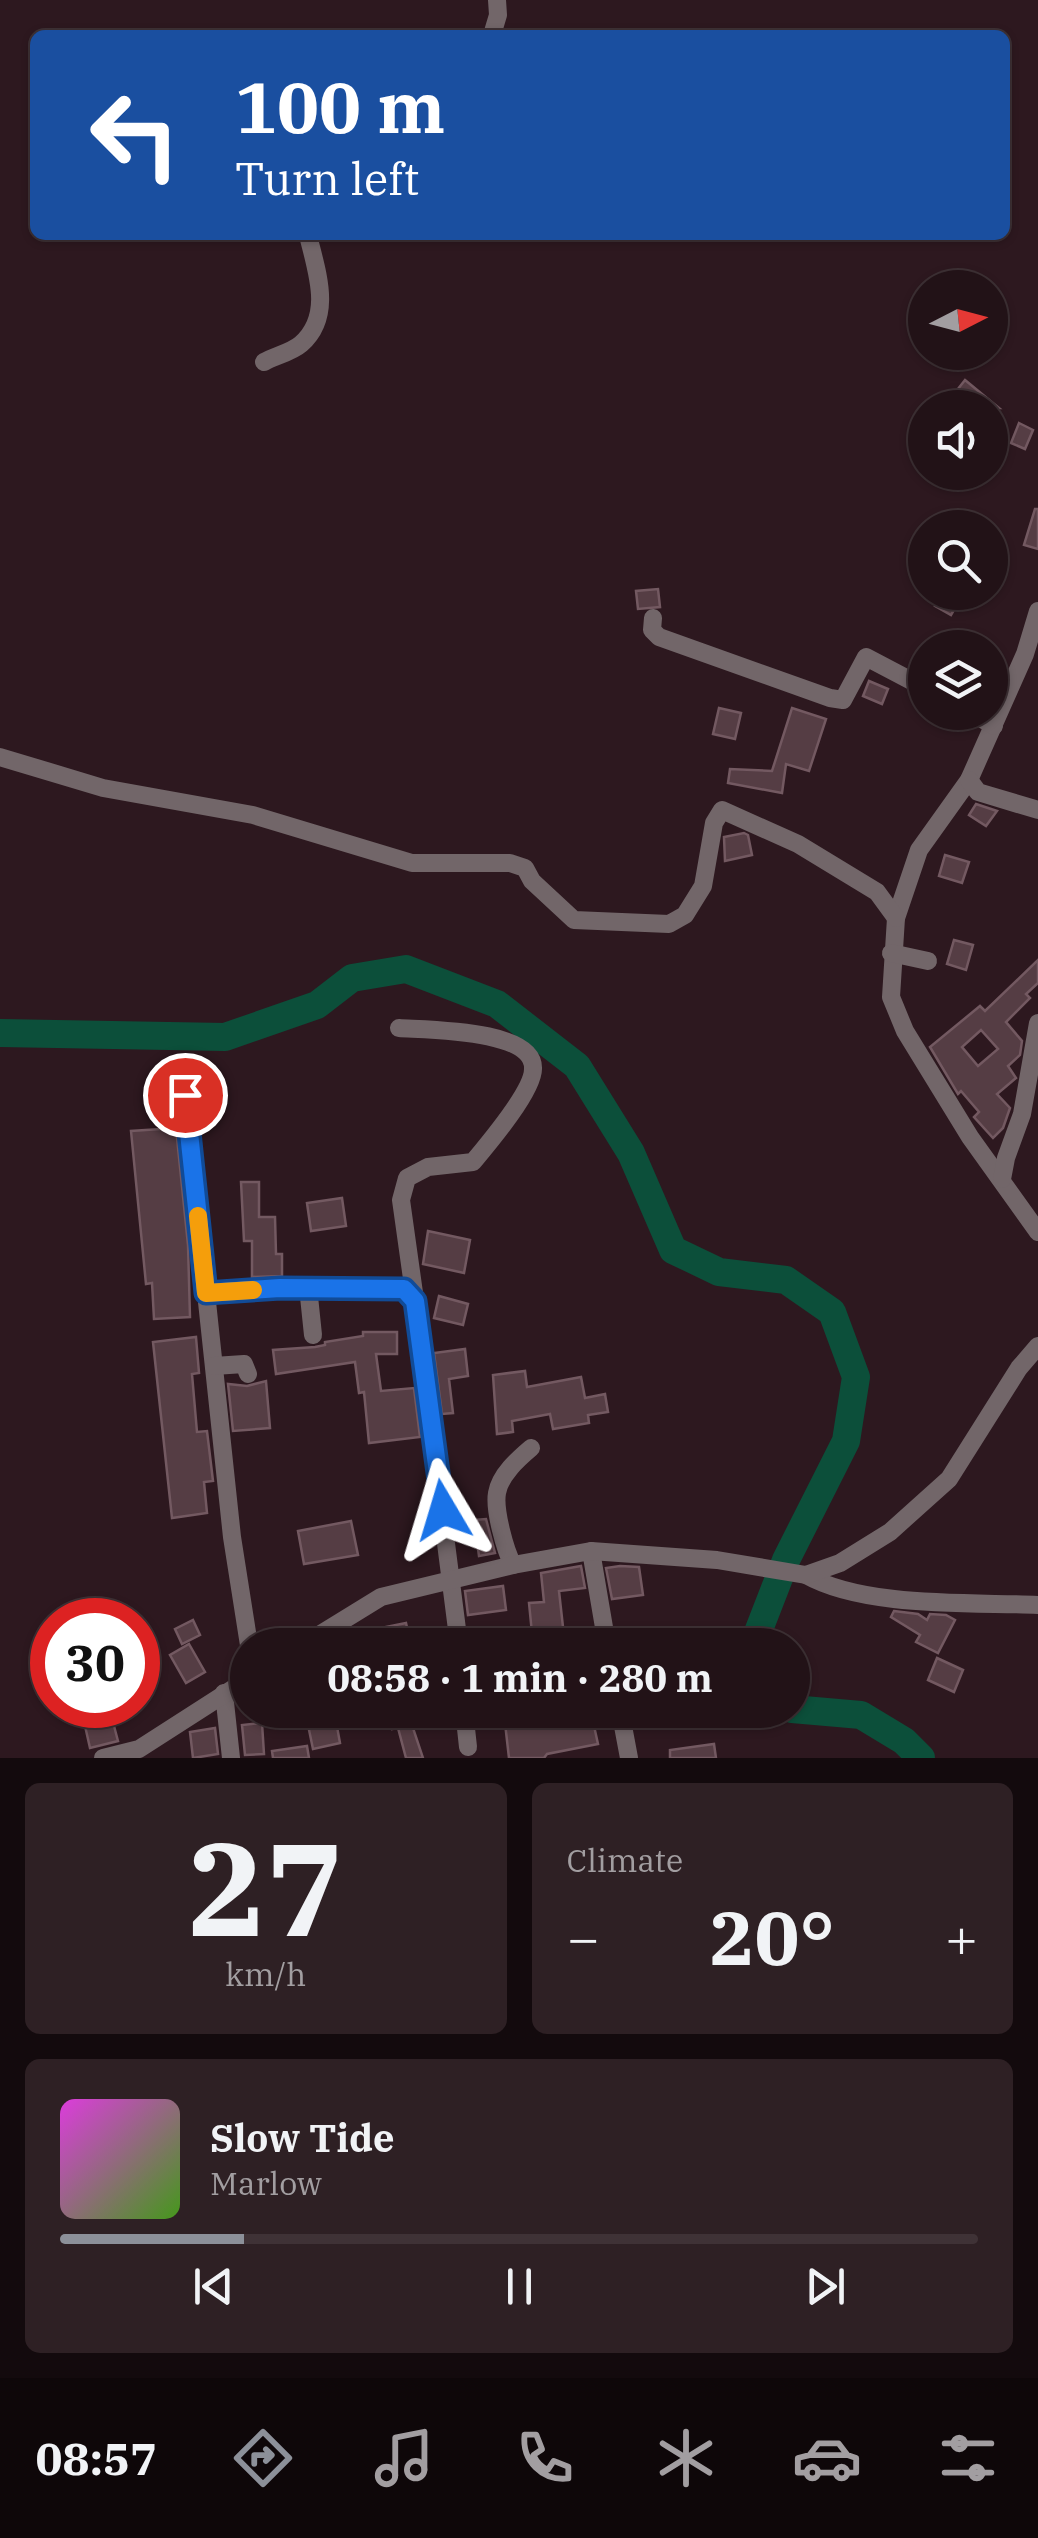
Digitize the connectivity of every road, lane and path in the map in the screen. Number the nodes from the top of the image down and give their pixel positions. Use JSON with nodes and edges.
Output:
{"nodes":[{"id":1,"x":496,"y":0,"type":"edge"},
{"id":2,"x":494,"y":30,"type":"edge"},
{"id":3,"x":309,"y":240,"type":"edge"},
{"id":4,"x":264,"y":362,"type":"dead end"},
{"id":5,"x":1038,"y":612,"type":"edge"},
{"id":6,"x":652,"y":618,"type":"dead end"},
{"id":7,"x":1031,"y":657,"type":"edge"},
{"id":8,"x":908,"y":679,"type":"edge"},
{"id":9,"x":1008,"y":700,"type":"edge"},
{"id":10,"x":992,"y":730,"type":"edge"},
{"id":11,"x":0,"y":757,"type":"edge"},
{"id":12,"x":968,"y":780,"type":"junction"},
{"id":13,"x":1038,"y":810,"type":"edge"},
{"id":14,"x":896,"y":918,"type":"junction"},
{"id":15,"x":891,"y":954,"type":"junction"},
{"id":16,"x":928,"y":961,"type":"dead end"},
{"id":17,"x":1038,"y":1023,"type":"edge"},
{"id":18,"x":399,"y":1028,"type":"dead end"},
{"id":19,"x":185,"y":1095,"type":"dead end"},
{"id":20,"x":1002,"y":1180,"type":"junction"},
{"id":21,"x":1038,"y":1232,"type":"edge"},
{"id":22,"x":308,"y":1288,"type":"junction"},
{"id":23,"x":206,"y":1293,"type":"junction"},
{"id":24,"x":415,"y":1301,"type":"junction"},
{"id":25,"x":312,"y":1335,"type":"dead end"},
{"id":26,"x":1038,"y":1346,"type":"edge"},
{"id":27,"x":214,"y":1366,"type":"junction"},
{"id":28,"x":248,"y":1374,"type":"dead end"},
{"id":29,"x":531,"y":1448,"type":"dead end"},
{"id":30,"x":591,"y":1551,"type":"junction"},
{"id":31,"x":513,"y":1565,"type":"junction"},
{"id":32,"x":806,"y":1575,"type":"junction"},
{"id":33,"x":453,"y":1580,"type":"junction"},
{"id":34,"x":1038,"y":1605,"type":"edge"},
{"id":35,"x":246,"y":1628,"type":"edge"},
{"id":36,"x":331,"y":1628,"type":"edge"},
{"id":37,"x":457,"y":1628,"type":"edge"},
{"id":38,"x":605,"y":1628,"type":"edge"},
{"id":39,"x":230,"y":1690,"type":"edge"},
{"id":40,"x":224,"y":1693,"type":"junction"},
{"id":41,"x":466,"y":1728,"type":"edge"},
{"id":42,"x":624,"y":1728,"type":"edge"},
{"id":43,"x":468,"y":1747,"type":"dead end"},
{"id":44,"x":104,"y":1758,"type":"edge"},
{"id":45,"x":231,"y":1758,"type":"edge"},
{"id":46,"x":630,"y":1758,"type":"edge"}],
"edges":[{"from":1,"to":2,"type":"street"},
{"from":3,"to":4,"type":"street"},
{"from":5,"to":7,"type":"street"},
{"from":6,"to":8,"type":"street"},
{"from":7,"to":9,"type":"street"},
{"from":10,"to":12,"type":"street"},
{"from":11,"to":14,"type":"street"},
{"from":12,"to":13,"type":"street"},
{"from":12,"to":14,"type":"street"},
{"from":14,"to":15,"type":"street"},
{"from":15,"to":16,"type":"street"},
{"from":15,"to":20,"type":"street"},
{"from":17,"to":20,"type":"street"},
{"from":18,"to":24,"type":"street"},
{"from":19,"to":23,"type":"street"},
{"from":20,"to":21,"type":"street"},
{"from":22,"to":23,"type":"street"},
{"from":22,"to":24,"type":"street"},
{"from":22,"to":25,"type":"street"},
{"from":23,"to":27,"type":"street"},
{"from":24,"to":33,"type":"street"},
{"from":26,"to":32,"type":"street"},
{"from":27,"to":28,"type":"street"},
{"from":27,"to":35,"type":"street"},
{"from":29,"to":31,"type":"street"},
{"from":30,"to":31,"type":"street"},
{"from":30,"to":32,"type":"street"},
{"from":30,"to":38,"type":"street"},
{"from":31,"to":33,"type":"street"},
{"from":32,"to":34,"type":"street"},
{"from":33,"to":36,"type":"street"},
{"from":33,"to":37,"type":"street"},
{"from":39,"to":40,"type":"street"},
{"from":40,"to":44,"type":"street"},
{"from":40,"to":45,"type":"street"},
{"from":41,"to":43,"type":"street"},
{"from":42,"to":46,"type":"street"}]}
